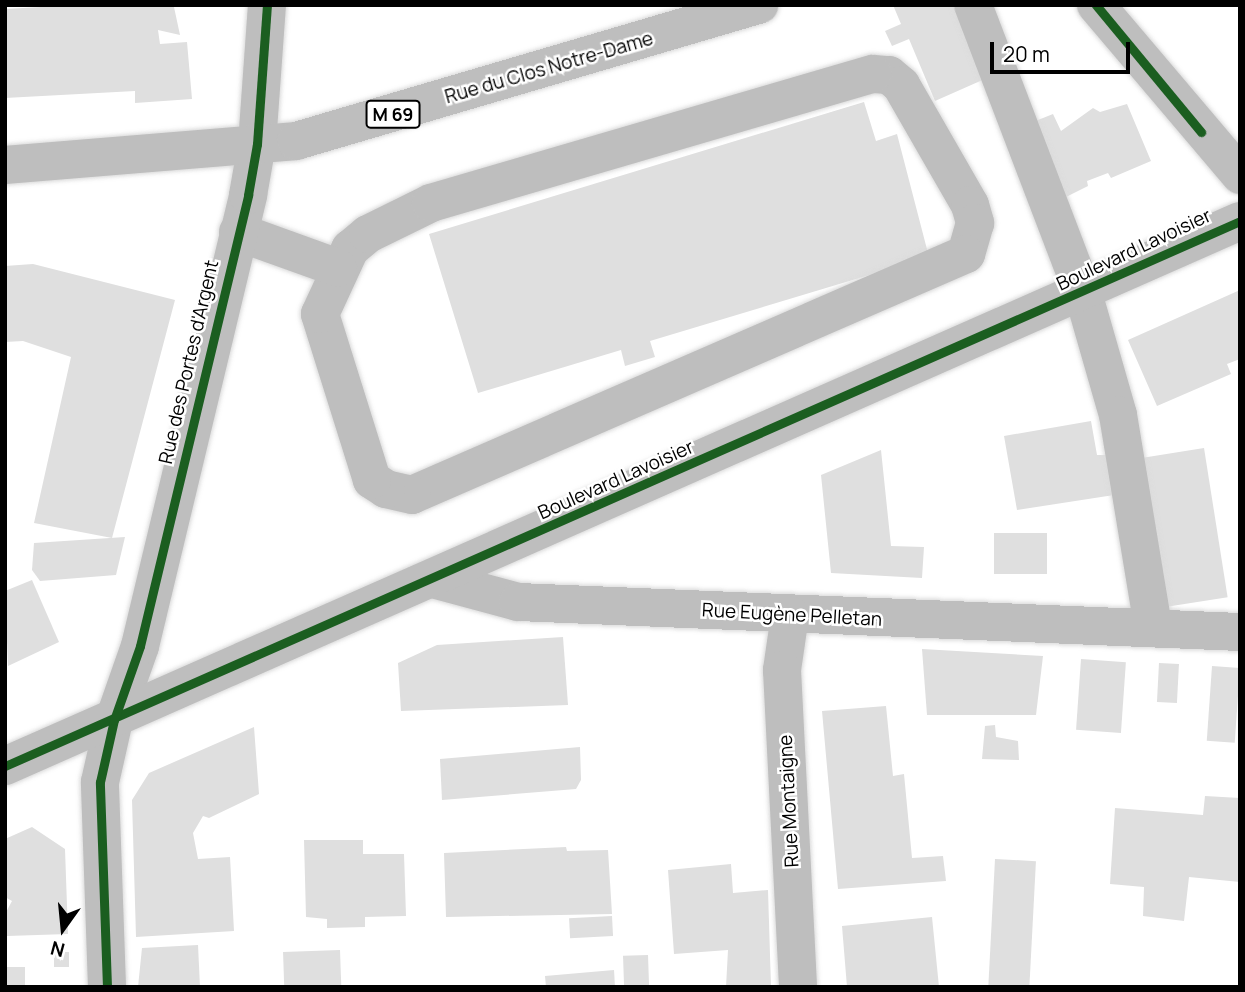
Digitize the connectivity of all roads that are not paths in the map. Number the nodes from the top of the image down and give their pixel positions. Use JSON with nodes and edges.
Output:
{"nodes":[{"id":1,"x":267,"y":5,"type":"edge"},
{"id":2,"x":759,"y":5,"type":"edge"},
{"id":3,"x":973,"y":5,"type":"edge"},
{"id":4,"x":1096,"y":5,"type":"edge"},
{"id":5,"x":257,"y":144,"type":"junction"},
{"id":6,"x":5,"y":165,"type":"edge"},
{"id":7,"x":1240,"y":176,"type":"edge"},
{"id":8,"x":1240,"y":221,"type":"edge"},
{"id":9,"x":238,"y":232,"type":"junction"},
{"id":10,"x":338,"y":268,"type":"junction"},
{"id":11,"x":1083,"y":293,"type":"junction"},
{"id":12,"x":433,"y":579,"type":"junction"},
{"id":13,"x":790,"y":615,"type":"junction"},
{"id":14,"x":1153,"y":626,"type":"junction"},
{"id":15,"x":1240,"y":632,"type":"edge"},
{"id":16,"x":114,"y":720,"type":"junction"},
{"id":17,"x":5,"y":766,"type":"edge"},
{"id":18,"x":107,"y":987,"type":"edge"},
{"id":19,"x":798,"y":987,"type":"edge"}],
"edges":[{"from":1,"to":5,"type":"street","name":"Rue des Portes d'Argent"},
{"from":2,"to":5,"type":"street","name":"Rue du Clos Notre-Dame","number":"M 69"},
{"from":3,"to":11,"type":"street"},
{"from":4,"to":7,"type":"street"},
{"from":5,"to":6,"type":"street","name":"Rue du Clos Notre-Dame","number":"M 69"},
{"from":5,"to":9,"type":"street","name":"Rue des Portes d'Argent"},
{"from":8,"to":11,"type":"street","name":"Boulevard Lavoisier"},
{"from":9,"to":10,"type":"street"},
{"from":9,"to":16,"type":"street","name":"Rue des Portes d'Argent"},
{"from":10,"to":10,"type":"street"},
{"from":11,"to":12,"type":"street","name":"Boulevard Lavoisier"},
{"from":11,"to":14,"type":"street"},
{"from":12,"to":13,"type":"street","name":"Rue Eugène Pelletan"},
{"from":12,"to":16,"type":"street","name":"Boulevard Lavoisier"},
{"from":13,"to":14,"type":"street","name":"Rue Eugène Pelletan"},
{"from":13,"to":19,"type":"street","name":"Rue Montaigne"},
{"from":14,"to":15,"type":"street","name":"Rue Eugène Pelletan"},
{"from":16,"to":17,"type":"street","name":"Boulevard Lavoisier"},
{"from":16,"to":18,"type":"street","name":"Rue des Portes d'Argent"}]}
